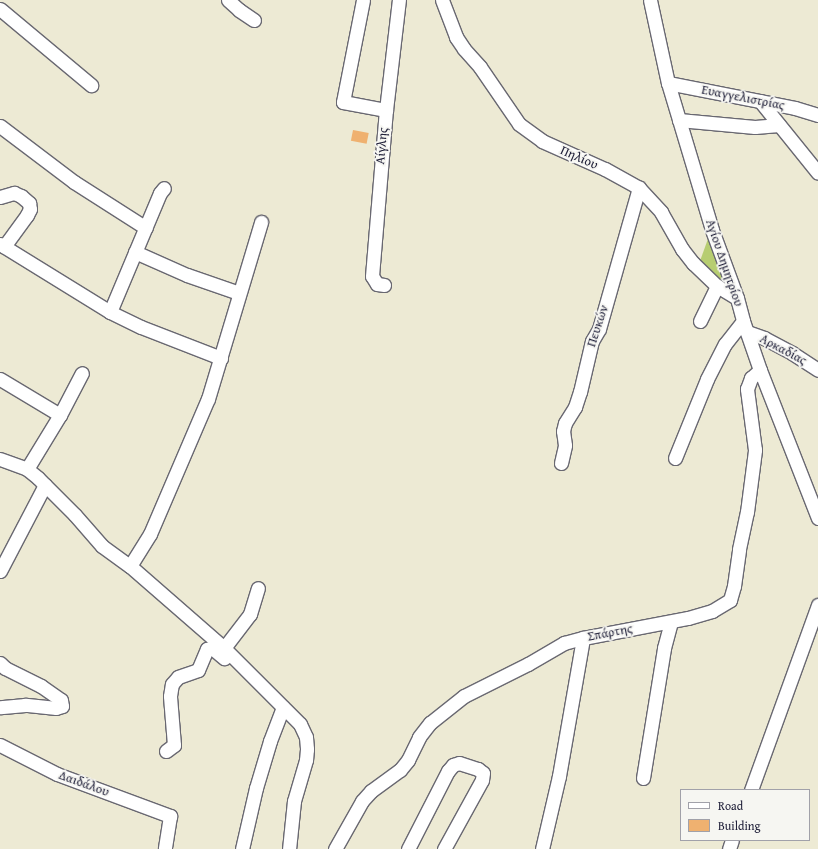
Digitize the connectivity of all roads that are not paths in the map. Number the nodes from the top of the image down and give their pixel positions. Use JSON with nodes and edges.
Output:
{"nodes":[{"id":1,"x":228,"y":0,"type":"edge"},
{"id":2,"x":363,"y":0,"type":"edge"},
{"id":3,"x":399,"y":0,"type":"edge"},
{"id":4,"x":442,"y":0,"type":"edge"},
{"id":5,"x":650,"y":0,"type":"edge"},
{"id":6,"x":0,"y":8,"type":"edge"},
{"id":7,"x":254,"y":20,"type":"dead end"},
{"id":8,"x":668,"y":83,"type":"junction"},
{"id":9,"x":91,"y":85,"type":"dead end"},
{"id":10,"x":760,"y":101,"type":"junction"},
{"id":11,"x":386,"y":110,"type":"junction"},
{"id":12,"x":818,"y":115,"type":"edge"},
{"id":13,"x":679,"y":120,"type":"junction"},
{"id":14,"x":779,"y":125,"type":"junction"},
{"id":15,"x":0,"y":126,"type":"edge"},
{"id":16,"x":818,"y":174,"type":"edge"},
{"id":17,"x":164,"y":188,"type":"dead end"},
{"id":18,"x":639,"y":188,"type":"junction"},
{"id":19,"x":0,"y":197,"type":"edge"},
{"id":20,"x":260,"y":222,"type":"dead end"},
{"id":21,"x":146,"y":228,"type":"junction"},
{"id":22,"x":2,"y":245,"type":"edge"},
{"id":23,"x":135,"y":252,"type":"junction"},
{"id":24,"x":384,"y":285,"type":"dead end"},
{"id":25,"x":717,"y":286,"type":"junction"},
{"id":26,"x":240,"y":293,"type":"junction"},
{"id":27,"x":737,"y":298,"type":"junction"},
{"id":28,"x":110,"y":312,"type":"junction"},
{"id":29,"x":700,"y":321,"type":"dead end"},
{"id":30,"x":745,"y":326,"type":"junction"},
{"id":31,"x":221,"y":358,"type":"junction"},
{"id":32,"x":760,"y":370,"type":"junction"},
{"id":33,"x":818,"y":370,"type":"edge"},
{"id":34,"x":82,"y":373,"type":"dead end"},
{"id":35,"x":0,"y":379,"type":"edge"},
{"id":36,"x":60,"y":415,"type":"junction"},
{"id":37,"x":675,"y":458,"type":"dead end"},
{"id":38,"x":0,"y":459,"type":"edge"},
{"id":39,"x":561,"y":463,"type":"dead end"},
{"id":40,"x":27,"y":469,"type":"junction"},
{"id":41,"x":46,"y":485,"type":"junction"},
{"id":42,"x":818,"y":518,"type":"edge"},
{"id":43,"x":130,"y":566,"type":"junction"},
{"id":44,"x":0,"y":571,"type":"edge"},
{"id":45,"x":258,"y":588,"type":"dead end"},
{"id":46,"x":818,"y":606,"type":"edge"},
{"id":47,"x":672,"y":622,"type":"junction"},
{"id":48,"x":196,"y":624,"type":"junction"},
{"id":49,"x":583,"y":638,"type":"junction"},
{"id":50,"x":224,"y":648,"type":"junction"},
{"id":51,"x":207,"y":649,"type":"junction"},
{"id":52,"x":0,"y":663,"type":"edge"},
{"id":53,"x":244,"y":668,"type":"junction"},
{"id":54,"x":0,"y":707,"type":"edge"},
{"id":55,"x":283,"y":707,"type":"junction"},
{"id":56,"x":0,"y":745,"type":"edge"},
{"id":57,"x":166,"y":751,"type":"dead end"},
{"id":58,"x":643,"y":778,"type":"dead end"},
{"id":59,"x":751,"y":789,"type":"edge"},
{"id":60,"x":165,"y":849,"type":"edge"},
{"id":61,"x":242,"y":849,"type":"edge"},
{"id":62,"x":289,"y":849,"type":"edge"},
{"id":63,"x":335,"y":849,"type":"edge"},
{"id":64,"x":408,"y":849,"type":"edge"},
{"id":65,"x":444,"y":849,"type":"edge"},
{"id":66,"x":542,"y":849,"type":"edge"}],
"edges":[{"from":1,"to":7,"type":"street"},
{"from":2,"to":11,"type":"street"},
{"from":3,"to":11,"type":"street","name":"Αίγλης"},
{"from":4,"to":18,"type":"street","name":"Πηλίου"},
{"from":5,"to":8,"type":"street","name":"Αγίου Δημητρίου"},
{"from":6,"to":9,"type":"street"},
{"from":8,"to":10,"type":"street","name":"Ευαγγελιστρίας"},
{"from":8,"to":13,"type":"street","name":"Αγίου Δημητρίου"},
{"from":10,"to":12,"type":"street","name":"Ευαγγελιστρίας"},
{"from":10,"to":14,"type":"street"},
{"from":11,"to":24,"type":"street","name":"Αίγλης"},
{"from":13,"to":14,"type":"street"},
{"from":13,"to":27,"type":"street","name":"Αγίου Δημητρίου"},
{"from":14,"to":16,"type":"street"},
{"from":15,"to":21,"type":"street"},
{"from":17,"to":21,"type":"street"},
{"from":18,"to":25,"type":"street","name":"Πηλίου"},
{"from":18,"to":39,"type":"street","name":"Πευκών"},
{"from":19,"to":22,"type":"street"},
{"from":20,"to":26,"type":"street"},
{"from":21,"to":23,"type":"street"},
{"from":22,"to":28,"type":"street"},
{"from":23,"to":26,"type":"street"},
{"from":23,"to":28,"type":"street"},
{"from":25,"to":27,"type":"street","name":"Πηλίου"},
{"from":25,"to":29,"type":"street"},
{"from":26,"to":31,"type":"street"},
{"from":27,"to":30,"type":"street","name":"Αγίου Δημητρίου"},
{"from":28,"to":31,"type":"street"},
{"from":30,"to":32,"type":"street","name":"Αγίου Δημητρίου"},
{"from":30,"to":33,"type":"street","name":"Αρκαδίας"},
{"from":30,"to":37,"type":"street"},
{"from":31,"to":43,"type":"street"},
{"from":32,"to":42,"type":"street","name":"Αγίου Δημητρίου"},
{"from":32,"to":47,"type":"street","name":"Σπάρτης"},
{"from":34,"to":36,"type":"street"},
{"from":35,"to":36,"type":"street"},
{"from":36,"to":40,"type":"street"},
{"from":38,"to":40,"type":"street"},
{"from":40,"to":41,"type":"street"},
{"from":41,"to":43,"type":"street"},
{"from":41,"to":44,"type":"street"},
{"from":43,"to":48,"type":"street"},
{"from":45,"to":50,"type":"street"},
{"from":46,"to":59,"type":"street"},
{"from":47,"to":49,"type":"street","name":"Σπάρτης"},
{"from":47,"to":58,"type":"street"},
{"from":48,"to":50,"type":"street"},
{"from":48,"to":51,"type":"street"},
{"from":49,"to":63,"type":"street","name":"Σπάρτης"},
{"from":49,"to":66,"type":"street"},
{"from":50,"to":53,"type":"street"},
{"from":51,"to":53,"type":"street"},
{"from":51,"to":57,"type":"street"},
{"from":52,"to":54,"type":"street"},
{"from":53,"to":55,"type":"street"},
{"from":55,"to":61,"type":"street"},
{"from":55,"to":62,"type":"street"},
{"from":56,"to":60,"type":"street","name":"Δαιδάλου"},
{"from":64,"to":65,"type":"street"}]}
